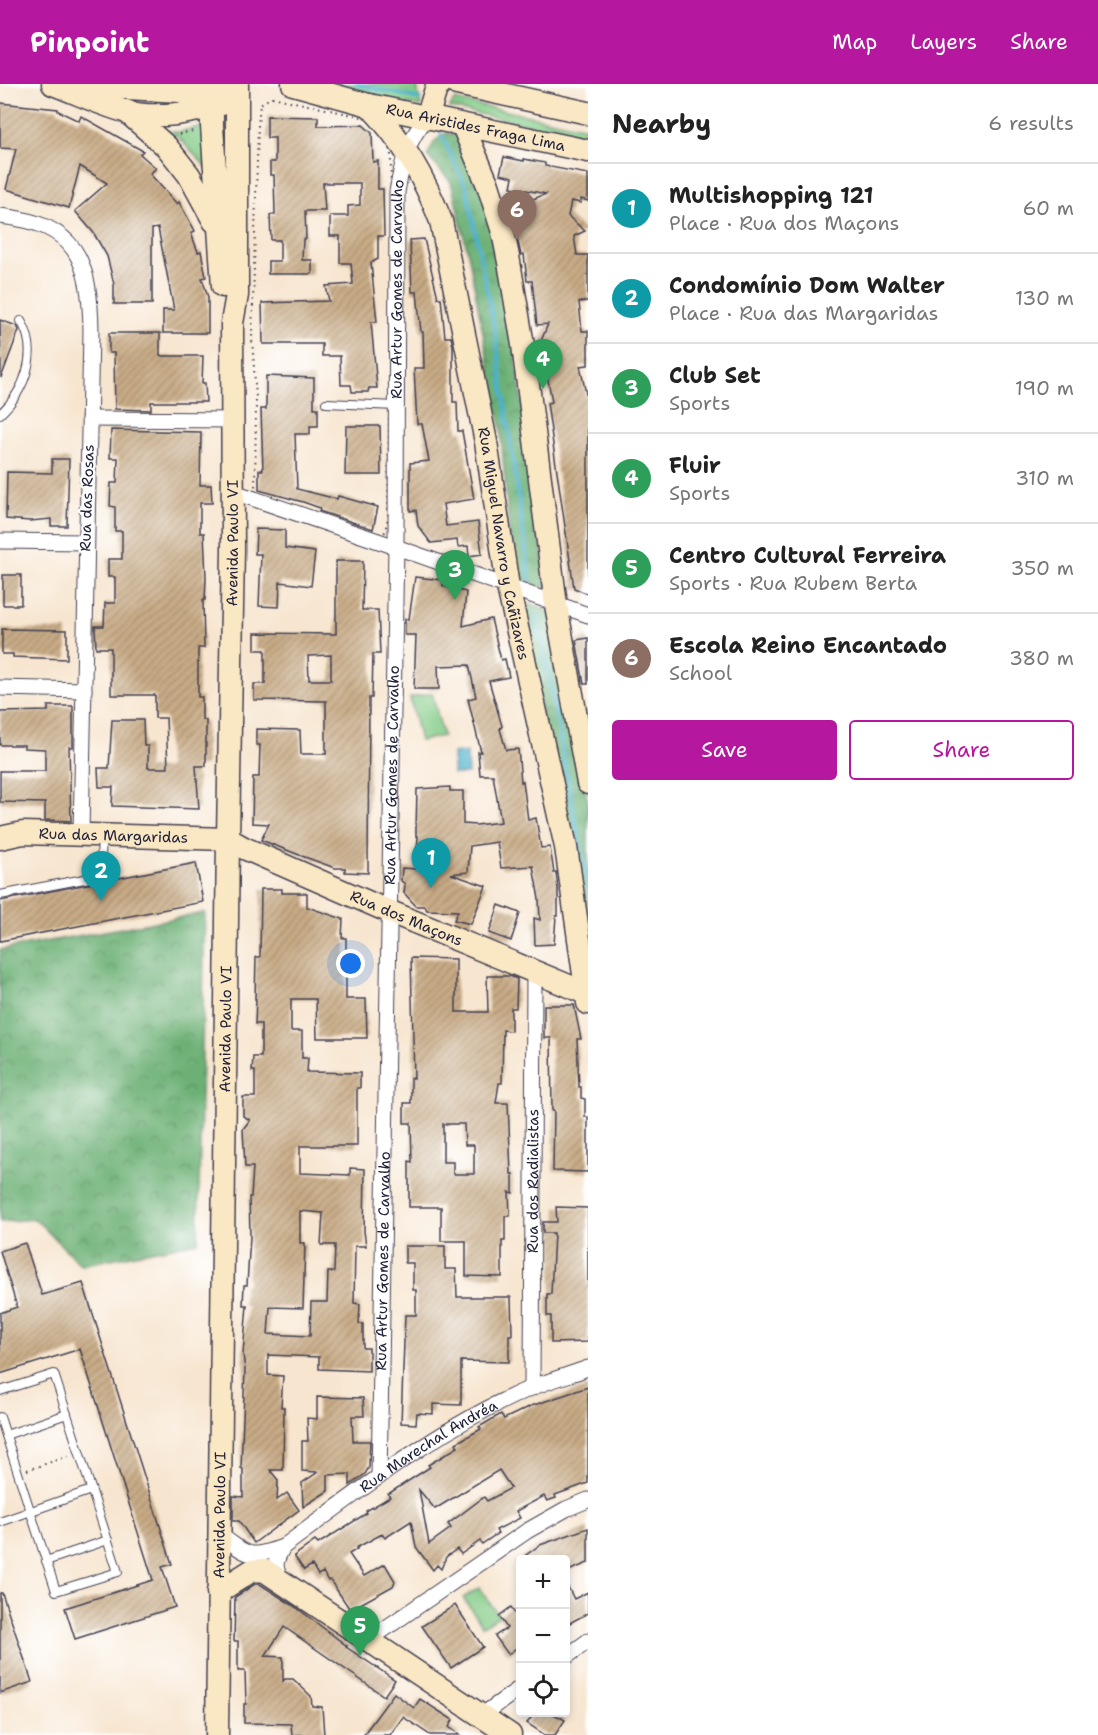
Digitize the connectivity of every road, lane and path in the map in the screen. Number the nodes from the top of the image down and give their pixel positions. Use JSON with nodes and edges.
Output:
{"nodes":[{"id":1,"x":56,"y":84,"type":"edge"},
{"id":2,"x":293,"y":84,"type":"edge"},
{"id":3,"x":421,"y":84,"type":"edge"},
{"id":4,"x":441,"y":84,"type":"edge"},
{"id":5,"x":457,"y":84,"type":"edge"},
{"id":6,"x":181,"y":88,"type":"edge"},
{"id":7,"x":237,"y":92,"type":"edge"},
{"id":8,"x":212,"y":95,"type":"edge"},
{"id":9,"x":369,"y":105,"type":"junction"},
{"id":10,"x":126,"y":111,"type":"junction"},
{"id":11,"x":588,"y":113,"type":"edge"},
{"id":12,"x":427,"y":118,"type":"junction"},
{"id":13,"x":463,"y":126,"type":"junction"},
{"id":14,"x":407,"y":149,"type":"junction"},
{"id":15,"x":588,"y":151,"type":"edge"},
{"id":16,"x":0,"y":216,"type":"edge"},
{"id":17,"x":218,"y":230,"type":"junction"},
{"id":18,"x":21,"y":321,"type":"dead end"},
{"id":19,"x":232,"y":323,"type":"junction"},
{"id":20,"x":326,"y":403,"type":"dead end"},
{"id":21,"x":392,"y":406,"type":"junction"},
{"id":22,"x":0,"y":414,"type":"edge"},
{"id":23,"x":89,"y":419,"type":"junction"},
{"id":24,"x":234,"y":420,"type":"junction"},
{"id":25,"x":234,"y":492,"type":"junction"},
{"id":26,"x":0,"y":541,"type":"edge"},
{"id":27,"x":86,"y":542,"type":"junction"},
{"id":28,"x":396,"y":547,"type":"junction"},
{"id":29,"x":508,"y":587,"type":"junction"},
{"id":30,"x":556,"y":605,"type":"junction"},
{"id":31,"x":588,"y":615,"type":"edge"},
{"id":32,"x":0,"y":688,"type":"edge"},
{"id":33,"x":84,"y":690,"type":"junction"},
{"id":34,"x":588,"y":783,"type":"edge"},
{"id":35,"x":0,"y":831,"type":"edge"},
{"id":36,"x":23,"y":833,"type":"junction"},
{"id":37,"x":92,"y":834,"type":"junction"},
{"id":38,"x":0,"y":838,"type":"edge"},
{"id":39,"x":228,"y":838,"type":"junction"},
{"id":40,"x":0,"y":895,"type":"edge"},
{"id":41,"x":389,"y":912,"type":"junction"},
{"id":42,"x":534,"y":973,"type":"junction"},
{"id":43,"x":588,"y":997,"type":"edge"},
{"id":44,"x":588,"y":1368,"type":"edge"},
{"id":45,"x":532,"y":1388,"type":"junction"},
{"id":46,"x":0,"y":1391,"type":"edge"},
{"id":47,"x":67,"y":1414,"type":"junction"},
{"id":48,"x":0,"y":1417,"type":"edge"},
{"id":49,"x":6,"y":1435,"type":"junction"},
{"id":50,"x":80,"y":1452,"type":"junction"},
{"id":51,"x":18,"y":1473,"type":"junction"},
{"id":52,"x":379,"y":1477,"type":"junction"},
{"id":53,"x":92,"y":1490,"type":"junction"},
{"id":54,"x":588,"y":1500,"type":"edge"},
{"id":55,"x":30,"y":1511,"type":"junction"},
{"id":56,"x":0,"y":1522,"type":"edge"},
{"id":57,"x":220,"y":1535,"type":"junction"},
{"id":58,"x":108,"y":1540,"type":"junction"},
{"id":59,"x":284,"y":1547,"type":"junction"},
{"id":60,"x":46,"y":1561,"type":"junction"},
{"id":61,"x":282,"y":1582,"type":"junction"},
{"id":62,"x":218,"y":1592,"type":"junction"},
{"id":63,"x":370,"y":1639,"type":"junction"},
{"id":64,"x":588,"y":1641,"type":"edge"},
{"id":65,"x":570,"y":1654,"type":"edge"},
{"id":66,"x":516,"y":1691,"type":"edge"},
{"id":67,"x":482,"y":1716,"type":"junction"},
{"id":68,"x":217,"y":1735,"type":"edge"},
{"id":69,"x":510,"y":1735,"type":"edge"}],
"edges":[{"from":1,"to":6,"type":"main road","name":"Avenida Paulo VI"},
{"from":1,"to":10,"type":"main road","name":"Avenida Paulo VI"},
{"from":2,"to":9,"type":"main road","name":"Rua Aristides Fraga Lima"},
{"from":3,"to":12,"type":"main road"},
{"from":4,"to":12,"type":"main road"},
{"from":5,"to":11,"type":"main road"},
{"from":6,"to":8,"type":"main road","name":"Avenida Paulo VI"},
{"from":7,"to":8,"type":"main road","name":"Avenida Paulo VI"},
{"from":7,"to":19,"type":"main road","name":"Avenida Paulo VI"},
{"from":8,"to":10,"type":"main road","name":"Avenida Paulo VI"},
{"from":8,"to":17,"type":"main road","name":"Avenida Paulo VI"},
{"from":9,"to":12,"type":"main road","name":"Rua Aristides Fraga Lima"},
{"from":9,"to":14,"type":"main road","name":"Rua Miguel Navarro y Cañizares"},
{"from":10,"to":17,"type":"main road"},
{"from":12,"to":13,"type":"main road","name":"Rua Aristides Fraga Lima"},
{"from":12,"to":14,"type":"street","name":"Rua Artur Gomes de Carvalho"},
{"from":13,"to":15,"type":"main road","name":"Rua Aristides Fraga Lima"},
{"from":13,"to":30,"type":"main road"},
{"from":14,"to":21,"type":"street","name":"Rua Artur Gomes de Carvalho"},
{"from":14,"to":29,"type":"main road","name":"Rua Miguel Navarro y Cañizares"},
{"from":16,"to":23,"type":"street","name":"Rua das Rosas"},
{"from":17,"to":19,"type":"main road","name":"Avenida Paulo VI"},
{"from":18,"to":22,"type":"lane"},
{"from":19,"to":24,"type":"main road","name":"Avenida Paulo VI"},
{"from":20,"to":21,"type":"lane"},
{"from":21,"to":21,"type":"path"},
{"from":21,"to":28,"type":"street","name":"Rua Artur Gomes de Carvalho"},
{"from":23,"to":24,"type":"street"},
{"from":23,"to":27,"type":"street","name":"Rua das Rosas"},
{"from":24,"to":25,"type":"main road","name":"Avenida Paulo VI"},
{"from":25,"to":28,"type":"street"},
{"from":25,"to":39,"type":"main road","name":"Avenida Paulo VI"},
{"from":26,"to":27,"type":"street"},
{"from":27,"to":33,"type":"street","name":"Rua das Rosas"},
{"from":28,"to":29,"type":"street"},
{"from":28,"to":41,"type":"street","name":"Rua Artur Gomes de Carvalho"},
{"from":29,"to":30,"type":"street"},
{"from":29,"to":43,"type":"main road","name":"Rua Miguel Navarro y Cañizares"},
{"from":30,"to":31,"type":"street"},
{"from":30,"to":34,"type":"main road"},
{"from":32,"to":33,"type":"street"},
{"from":33,"to":37,"type":"street","name":"Rua das Rosas"},
{"from":35,"to":36,"type":"street","name":"Rua das Margaridas"},
{"from":36,"to":37,"type":"main road","name":"Rua das Margaridas"},
{"from":36,"to":38,"type":"main road"},
{"from":37,"to":39,"type":"main road","name":"Rua das Margaridas"},
{"from":37,"to":40,"type":"lane"},
{"from":39,"to":41,"type":"main road","name":"Rua dos Maçons"},
{"from":39,"to":57,"type":"main road","name":"Avenida Paulo VI"},
{"from":41,"to":42,"type":"main road","name":"Rua dos Maçons"},
{"from":41,"to":52,"type":"street","name":"Rua Artur Gomes de Carvalho"},
{"from":42,"to":43,"type":"main road","name":"Rua dos Maçons"},
{"from":42,"to":45,"type":"street","name":"Rua dos Radialistas"},
{"from":44,"to":45,"type":"street","name":"Rua Marechal Andréa"},
{"from":45,"to":52,"type":"street","name":"Rua Marechal Andréa"},
{"from":46,"to":47,"type":"lane"},
{"from":47,"to":49,"type":"lane"},
{"from":47,"to":50,"type":"lane"},
{"from":48,"to":49,"type":"lane"},
{"from":49,"to":51,"type":"lane"},
{"from":50,"to":51,"type":"path"},
{"from":50,"to":53,"type":"lane"},
{"from":51,"to":55,"type":"lane"},
{"from":52,"to":59,"type":"street","name":"Rua Marechal Andréa"},
{"from":53,"to":55,"type":"lane"},
{"from":53,"to":58,"type":"lane"},
{"from":54,"to":63,"type":"street"},
{"from":55,"to":56,"type":"lane"},
{"from":55,"to":60,"type":"lane"},
{"from":57,"to":59,"type":"street","name":"Rua Marechal Andréa"},
{"from":57,"to":62,"type":"main road","name":"Avenida Paulo VI"},
{"from":58,"to":60,"type":"lane"},
{"from":58,"to":60,"type":"lane"},
{"from":59,"to":61,"type":"street"},
{"from":61,"to":62,"type":"main road"},
{"from":61,"to":63,"type":"main road"},
{"from":62,"to":68,"type":"main road","name":"Avenida Paulo VI"},
{"from":63,"to":67,"type":"main road"},
{"from":64,"to":65,"type":"street"},
{"from":66,"to":67,"type":"street"},
{"from":67,"to":69,"type":"main road"}]}
